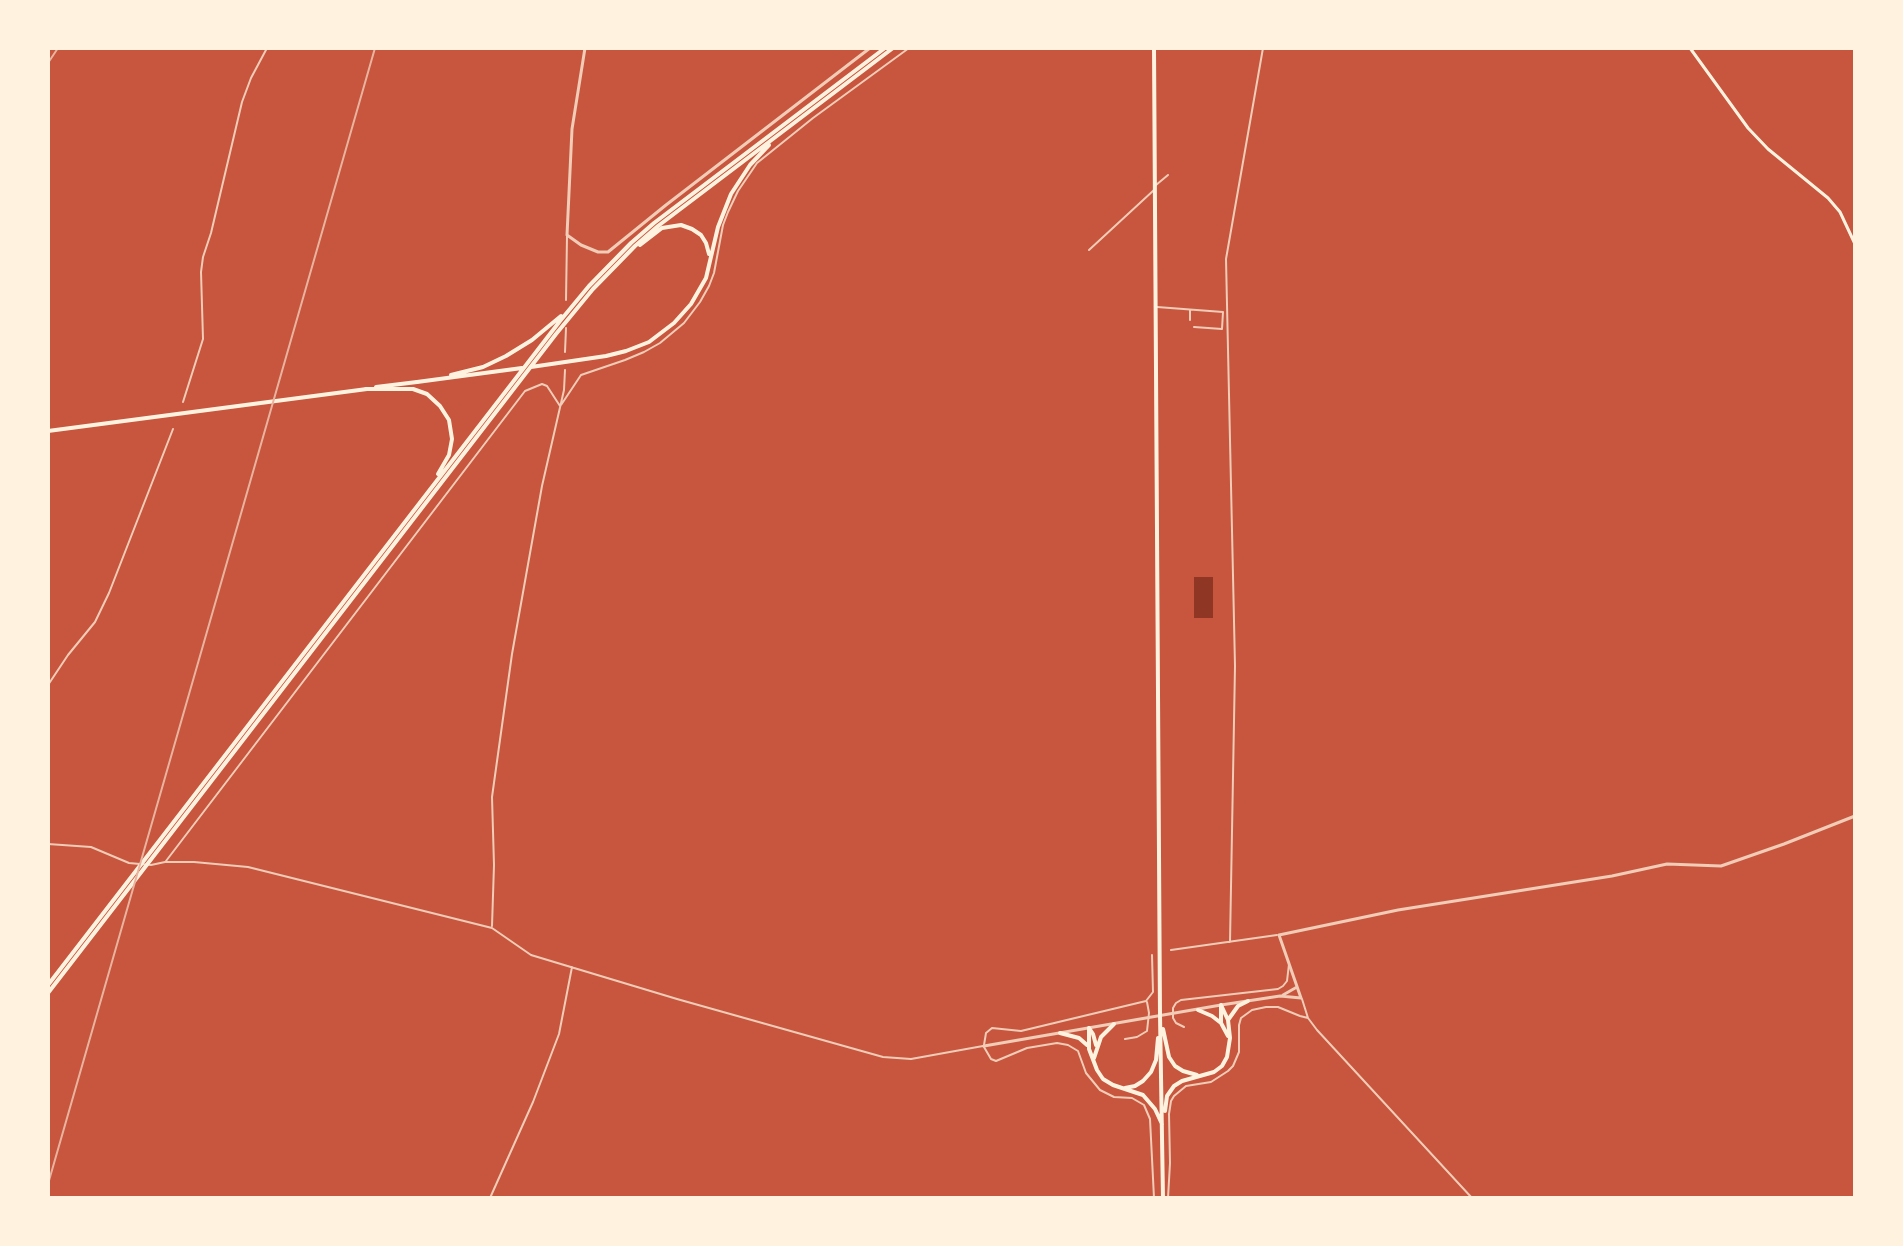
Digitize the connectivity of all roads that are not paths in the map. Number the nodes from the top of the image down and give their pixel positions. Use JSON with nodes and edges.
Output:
{"nodes":[{"id":1,"x":267,"y":48,"type":"edge"},
{"id":2,"x":585,"y":48,"type":"edge"},
{"id":3,"x":870,"y":48,"type":"edge"},
{"id":4,"x":885,"y":48,"type":"edge"},
{"id":5,"x":893,"y":48,"type":"edge"},
{"id":6,"x":909,"y":48,"type":"edge"},
{"id":7,"x":1154,"y":48,"type":"edge"},
{"id":8,"x":1263,"y":48,"type":"edge"},
{"id":9,"x":1690,"y":48,"type":"edge"},
{"id":10,"x":796,"y":121,"type":"junction"},
{"id":11,"x":1168,"y":175,"type":"dead end"},
{"id":12,"x":1155,"y":187,"type":"junction"},
{"id":13,"x":567,"y":235,"type":"junction"},
{"id":14,"x":1855,"y":244,"type":"edge"},
{"id":15,"x":1089,"y":250,"type":"dead end"},
{"id":16,"x":710,"y":261,"type":"junction"},
{"id":17,"x":616,"y":264,"type":"junction"},
{"id":18,"x":581,"y":295,"type":"junction"},
{"id":19,"x":566,"y":300,"type":"dead end"},
{"id":20,"x":1155,"y":307,"type":"junction"},
{"id":21,"x":1190,"y":310,"type":"junction"},
{"id":22,"x":1190,"y":320,"type":"dead end"},
{"id":23,"x":1194,"y":327,"type":"dead end"},
{"id":24,"x":566,"y":328,"type":"dead end"},
{"id":25,"x":565,"y":352,"type":"dead end"},
{"id":26,"x":565,"y":370,"type":"dead end"},
{"id":27,"x":417,"y":382,"type":"junction"},
{"id":28,"x":366,"y":389,"type":"junction"},
{"id":29,"x":183,"y":402,"type":"dead end"},
{"id":30,"x":560,"y":406,"type":"junction"},
{"id":31,"x":173,"y":429,"type":"dead end"},
{"id":32,"x":48,"y":431,"type":"edge"},
{"id":33,"x":418,"y":505,"type":"junction"},
{"id":34,"x":48,"y":685,"type":"edge"},
{"id":35,"x":1855,"y":816,"type":"edge"},
{"id":36,"x":48,"y":844,"type":"edge"},
{"id":37,"x":159,"y":845,"type":"junction"},
{"id":38,"x":165,"y":862,"type":"junction"},
{"id":39,"x":110,"y":909,"type":"junction"},
{"id":40,"x":492,"y":928,"type":"junction"},
{"id":41,"x":1279,"y":935,"type":"junction"},
{"id":42,"x":1230,"y":942,"type":"junction"},
{"id":43,"x":1171,"y":950,"type":"dead end"},
{"id":44,"x":1152,"y":955,"type":"dead end"},
{"id":45,"x":1289,"y":963,"type":"junction"},
{"id":46,"x":572,"y":967,"type":"junction"},
{"id":47,"x":48,"y":985,"type":"edge"},
{"id":48,"x":1297,"y":987,"type":"junction"},
{"id":49,"x":48,"y":993,"type":"edge"},
{"id":50,"x":1280,"y":996,"type":"junction"},
{"id":51,"x":1301,"y":998,"type":"junction"},
{"id":52,"x":1146,"y":1001,"type":"junction"},
{"id":53,"x":1248,"y":1001,"type":"junction"},
{"id":54,"x":1221,"y":1005,"type":"junction"},
{"id":55,"x":1198,"y":1010,"type":"junction"},
{"id":56,"x":1160,"y":1015,"type":"junction"},
{"id":57,"x":1308,"y":1018,"type":"junction"},
{"id":58,"x":1228,"y":1020,"type":"junction"},
{"id":59,"x":1221,"y":1023,"type":"junction"},
{"id":60,"x":1114,"y":1024,"type":"junction"},
{"id":61,"x":1184,"y":1027,"type":"dead end"},
{"id":62,"x":1089,"y":1028,"type":"junction"},
{"id":63,"x":1060,"y":1033,"type":"junction"},
{"id":64,"x":1230,"y":1038,"type":"junction"},
{"id":65,"x":1125,"y":1039,"type":"dead end"},
{"id":66,"x":984,"y":1046,"type":"junction"},
{"id":67,"x":1096,"y":1047,"type":"junction"},
{"id":68,"x":1089,"y":1049,"type":"junction"},
{"id":69,"x":1093,"y":1061,"type":"junction"},
{"id":70,"x":1203,"y":1075,"type":"junction"},
{"id":71,"x":1123,"y":1088,"type":"junction"},
{"id":72,"x":1163,"y":1126,"type":"junction"},
{"id":73,"x":490,"y":1198,"type":"edge"},
{"id":74,"x":1154,"y":1198,"type":"edge"},
{"id":75,"x":1165,"y":1198,"type":"edge"},
{"id":76,"x":1472,"y":1198,"type":"edge"}],
"edges":[{"from":1,"to":29,"type":"street"},
{"from":2,"to":13,"type":"street"},
{"from":3,"to":13,"type":"street"},
{"from":4,"to":18,"type":"main road"},
{"from":5,"to":10,"type":"main road"},
{"from":6,"to":30,"type":"street"},
{"from":7,"to":12,"type":"main road"},
{"from":8,"to":42,"type":"street"},
{"from":9,"to":14,"type":"main road"},
{"from":10,"to":16,"type":"main road"},
{"from":10,"to":17,"type":"main road"},
{"from":11,"to":12,"type":"street"},
{"from":12,"to":15,"type":"street"},
{"from":12,"to":20,"type":"main road"},
{"from":13,"to":19,"type":"street"},
{"from":16,"to":17,"type":"main road"},
{"from":16,"to":27,"type":"main road"},
{"from":17,"to":37,"type":"main road"},
{"from":18,"to":27,"type":"main road"},
{"from":18,"to":33,"type":"main road"},
{"from":20,"to":21,"type":"street"},
{"from":20,"to":56,"type":"main road"},
{"from":21,"to":22,"type":"street"},
{"from":21,"to":23,"type":"street"},
{"from":24,"to":25,"type":"street"},
{"from":26,"to":30,"type":"street"},
{"from":27,"to":28,"type":"main road"},
{"from":28,"to":32,"type":"main road"},
{"from":28,"to":33,"type":"main road"},
{"from":30,"to":38,"type":"street"},
{"from":30,"to":40,"type":"street"},
{"from":31,"to":34,"type":"street"},
{"from":33,"to":37,"type":"main road"},
{"from":35,"to":41,"type":"street"},
{"from":36,"to":38,"type":"street"},
{"from":37,"to":39,"type":"main road"},
{"from":38,"to":40,"type":"street"},
{"from":39,"to":47,"type":"main road"},
{"from":39,"to":49,"type":"main road"},
{"from":40,"to":46,"type":"street"},
{"from":41,"to":42,"type":"street"},
{"from":41,"to":45,"type":"street"},
{"from":42,"to":43,"type":"street"},
{"from":44,"to":52,"type":"street"},
{"from":45,"to":48,"type":"street"},
{"from":45,"to":61,"type":"street"},
{"from":46,"to":66,"type":"street"},
{"from":46,"to":73,"type":"street"},
{"from":48,"to":50,"type":"street"},
{"from":48,"to":51,"type":"street"},
{"from":50,"to":51,"type":"street"},
{"from":50,"to":53,"type":"street"},
{"from":51,"to":57,"type":"street"},
{"from":52,"to":65,"type":"street"},
{"from":52,"to":66,"type":"street"},
{"from":53,"to":54,"type":"street"},
{"from":53,"to":58,"type":"main road"},
{"from":54,"to":55,"type":"street"},
{"from":54,"to":58,"type":"main road"},
{"from":54,"to":59,"type":"main road"},
{"from":55,"to":59,"type":"main road"},
{"from":55,"to":60,"type":"street"},
{"from":56,"to":70,"type":"main road"},
{"from":56,"to":71,"type":"main road"},
{"from":56,"to":72,"type":"main road"},
{"from":57,"to":75,"type":"street"},
{"from":57,"to":76,"type":"street"},
{"from":58,"to":64,"type":"main road"},
{"from":59,"to":64,"type":"main road"},
{"from":60,"to":62,"type":"street"},
{"from":60,"to":67,"type":"main road"},
{"from":62,"to":63,"type":"street"},
{"from":62,"to":67,"type":"main road"},
{"from":62,"to":68,"type":"main road"},
{"from":63,"to":66,"type":"street"},
{"from":63,"to":68,"type":"main road"},
{"from":64,"to":70,"type":"main road"},
{"from":66,"to":74,"type":"street"},
{"from":67,"to":69,"type":"main road"},
{"from":68,"to":69,"type":"main road"},
{"from":69,"to":71,"type":"main road"},
{"from":70,"to":72,"type":"main road"},
{"from":71,"to":72,"type":"main road"},
{"from":72,"to":75,"type":"main road"}]}
